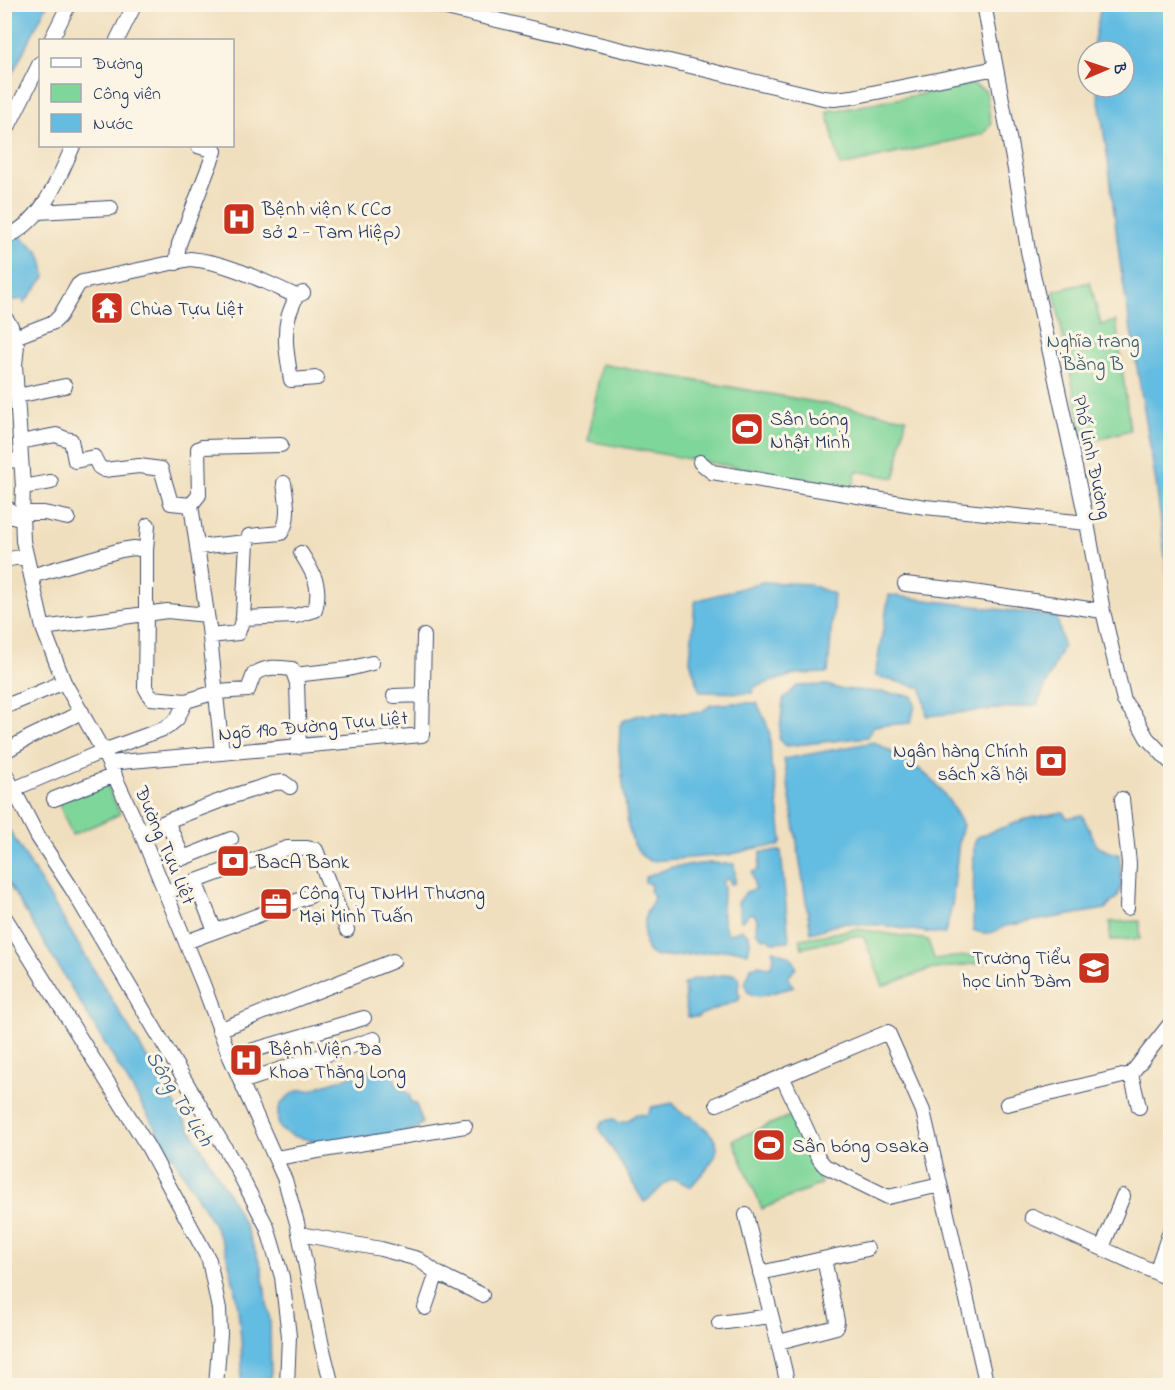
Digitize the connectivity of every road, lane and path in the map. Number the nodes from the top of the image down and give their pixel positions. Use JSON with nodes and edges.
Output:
{"nodes":[{"id":1,"x":69,"y":4,"type":"edge"},
{"id":2,"x":135,"y":4,"type":"edge"},
{"id":3,"x":430,"y":4,"type":"edge"},
{"id":4,"x":984,"y":4,"type":"edge"},
{"id":5,"x":52,"y":39,"type":"edge"},
{"id":6,"x":118,"y":39,"type":"edge"},
{"id":7,"x":39,"y":65,"type":"edge"},
{"id":8,"x":996,"y":68,"type":"junction"},
{"id":9,"x":4,"y":135,"type":"edge"},
{"id":10,"x":73,"y":147,"type":"edge"},
{"id":11,"x":201,"y":147,"type":"edge"},
{"id":12,"x":111,"y":208,"type":"dead end"},
{"id":13,"x":38,"y":212,"type":"junction"},
{"id":14,"x":4,"y":238,"type":"edge"},
{"id":15,"x":176,"y":262,"type":"junction"},
{"id":16,"x":4,"y":316,"type":"edge"},
{"id":17,"x":15,"y":337,"type":"junction"},
{"id":18,"x":10,"y":366,"type":"edge"},
{"id":19,"x":317,"y":378,"type":"dead end"},
{"id":20,"x":64,"y":386,"type":"dead end"},
{"id":21,"x":17,"y":396,"type":"junction"},
{"id":22,"x":20,"y":442,"type":"junction"},
{"id":23,"x":281,"y":445,"type":"dead end"},
{"id":24,"x":20,"y":460,"type":"junction"},
{"id":25,"x":4,"y":461,"type":"edge"},
{"id":26,"x":700,"y":462,"type":"dead end"},
{"id":27,"x":51,"y":482,"type":"dead end"},
{"id":28,"x":284,"y":483,"type":"dead end"},
{"id":29,"x":23,"y":487,"type":"junction"},
{"id":30,"x":192,"y":504,"type":"junction"},
{"id":31,"x":4,"y":510,"type":"edge"},
{"id":32,"x":22,"y":515,"type":"junction"},
{"id":33,"x":68,"y":518,"type":"dead end"},
{"id":34,"x":1087,"y":524,"type":"junction"},
{"id":35,"x":148,"y":525,"type":"dead end"},
{"id":36,"x":247,"y":542,"type":"junction"},
{"id":37,"x":197,"y":548,"type":"junction"},
{"id":38,"x":146,"y":550,"type":"junction"},
{"id":39,"x":302,"y":553,"type":"dead end"},
{"id":40,"x":26,"y":556,"type":"junction"},
{"id":41,"x":4,"y":560,"type":"edge"},
{"id":42,"x":31,"y":576,"type":"junction"},
{"id":43,"x":905,"y":584,"type":"dead end"},
{"id":44,"x":1103,"y":611,"type":"junction"},
{"id":45,"x":146,"y":613,"type":"junction"},
{"id":46,"x":207,"y":615,"type":"junction"},
{"id":47,"x":243,"y":618,"type":"junction"},
{"id":48,"x":43,"y":628,"type":"junction"},
{"id":49,"x":210,"y":636,"type":"junction"},
{"id":50,"x":424,"y":636,"type":"dead end"},
{"id":51,"x":372,"y":663,"type":"dead end"},
{"id":52,"x":294,"y":675,"type":"junction"},
{"id":53,"x":64,"y":682,"type":"junction"},
{"id":54,"x":216,"y":692,"type":"junction"},
{"id":55,"x":423,"y":695,"type":"junction"},
{"id":56,"x":394,"y":696,"type":"dead end"},
{"id":57,"x":186,"y":702,"type":"junction"},
{"id":58,"x":4,"y":707,"type":"edge"},
{"id":59,"x":82,"y":712,"type":"junction"},
{"id":60,"x":299,"y":747,"type":"junction"},
{"id":61,"x":4,"y":752,"type":"edge"},
{"id":62,"x":222,"y":752,"type":"junction"},
{"id":63,"x":1170,"y":762,"type":"edge"},
{"id":64,"x":109,"y":763,"type":"junction"},
{"id":65,"x":4,"y":771,"type":"edge"},
{"id":66,"x":290,"y":787,"type":"dead end"},
{"id":67,"x":14,"y":789,"type":"junction"},
{"id":68,"x":54,"y":799,"type":"dead end"},
{"id":69,"x":1122,"y":799,"type":"dead end"},
{"id":70,"x":167,"y":821,"type":"junction"},
{"id":71,"x":141,"y":833,"type":"junction"},
{"id":72,"x":231,"y":839,"type":"dead end"},
{"id":73,"x":195,"y":881,"type":"junction"},
{"id":74,"x":166,"y":892,"type":"junction"},
{"id":75,"x":310,"y":896,"type":"dead end"},
{"id":76,"x":1126,"y":908,"type":"dead end"},
{"id":77,"x":4,"y":916,"type":"edge"},
{"id":78,"x":347,"y":930,"type":"dead end"},
{"id":79,"x":215,"y":931,"type":"junction"},
{"id":80,"x":186,"y":942,"type":"junction"},
{"id":81,"x":393,"y":962,"type":"dead end"},
{"id":82,"x":364,"y":1018,"type":"dead end"},
{"id":83,"x":1170,"y":1024,"type":"edge"},
{"id":84,"x":219,"y":1030,"type":"junction"},
{"id":85,"x":374,"y":1039,"type":"dead end"},
{"id":86,"x":230,"y":1057,"type":"junction"},
{"id":87,"x":1131,"y":1074,"type":"junction"},
{"id":88,"x":782,"y":1076,"type":"junction"},
{"id":89,"x":241,"y":1082,"type":"junction"},
{"id":90,"x":717,"y":1104,"type":"dead end"},
{"id":91,"x":1007,"y":1104,"type":"dead end"},
{"id":92,"x":1139,"y":1107,"type":"dead end"},
{"id":93,"x":465,"y":1126,"type":"dead end"},
{"id":94,"x":276,"y":1158,"type":"junction"},
{"id":95,"x":940,"y":1185,"type":"junction"},
{"id":96,"x":1123,"y":1196,"type":"dead end"},
{"id":97,"x":746,"y":1215,"type":"dead end"},
{"id":98,"x":1032,"y":1217,"type":"dead end"},
{"id":99,"x":1170,"y":1231,"type":"edge"},
{"id":100,"x":300,"y":1234,"type":"junction"},
{"id":101,"x":1102,"y":1248,"type":"junction"},
{"id":102,"x":867,"y":1249,"type":"dead end"},
{"id":103,"x":824,"y":1259,"type":"junction"},
{"id":104,"x":1156,"y":1272,"type":"junction"},
{"id":105,"x":437,"y":1273,"type":"junction"},
{"id":106,"x":760,"y":1273,"type":"junction"},
{"id":107,"x":1170,"y":1280,"type":"edge"},
{"id":108,"x":482,"y":1296,"type":"dead end"},
{"id":109,"x":425,"y":1308,"type":"dead end"},
{"id":110,"x":771,"y":1316,"type":"junction"},
{"id":111,"x":719,"y":1323,"type":"dead end"},
{"id":112,"x":779,"y":1342,"type":"junction"},
{"id":113,"x":216,"y":1386,"type":"edge"},
{"id":114,"x":287,"y":1386,"type":"edge"},
{"id":115,"x":332,"y":1386,"type":"edge"},
{"id":116,"x":788,"y":1386,"type":"edge"},
{"id":117,"x":987,"y":1386,"type":"edge"}],
"edges":[{"from":1,"to":5,"type":"street"},
{"from":2,"to":6,"type":"street"},
{"from":3,"to":8,"type":"street"},
{"from":4,"to":8,"type":"street","name":"Phố Linh Đường"},
{"from":7,"to":9,"type":"street"},
{"from":8,"to":34,"type":"street","name":"Phố Linh Đường"},
{"from":10,"to":13,"type":"street"},
{"from":11,"to":15,"type":"street"},
{"from":12,"to":13,"type":"street"},
{"from":13,"to":14,"type":"street"},
{"from":15,"to":17,"type":"street"},
{"from":15,"to":19,"type":"street"},
{"from":16,"to":17,"type":"street","name":"Đường Tựu Liệt"},
{"from":17,"to":18,"type":"street","name":"Đường Tựu Liệt"},
{"from":18,"to":21,"type":"street","name":"Đường Tựu Liệt"},
{"from":20,"to":21,"type":"street"},
{"from":21,"to":22,"type":"street","name":"Đường Tựu Liệt"},
{"from":22,"to":24,"type":"street","name":"Đường Tựu Liệt"},
{"from":22,"to":30,"type":"street"},
{"from":23,"to":30,"type":"street"},
{"from":24,"to":25,"type":"street"},
{"from":24,"to":29,"type":"street","name":"Đường Tựu Liệt"},
{"from":26,"to":34,"type":"street"},
{"from":27,"to":29,"type":"street"},
{"from":28,"to":36,"type":"street"},
{"from":29,"to":32,"type":"street","name":"Đường Tựu Liệt"},
{"from":30,"to":37,"type":"street"},
{"from":31,"to":32,"type":"street"},
{"from":32,"to":33,"type":"street"},
{"from":32,"to":40,"type":"street","name":"Đường Tựu Liệt"},
{"from":34,"to":44,"type":"street","name":"Phố Linh Đường"},
{"from":35,"to":38,"type":"street"},
{"from":36,"to":37,"type":"street"},
{"from":36,"to":47,"type":"street"},
{"from":37,"to":46,"type":"street"},
{"from":38,"to":42,"type":"street"},
{"from":38,"to":45,"type":"street"},
{"from":39,"to":47,"type":"street"},
{"from":40,"to":41,"type":"street"},
{"from":40,"to":42,"type":"street","name":"Đường Tựu Liệt"},
{"from":42,"to":48,"type":"street","name":"Đường Tựu Liệt"},
{"from":43,"to":44,"type":"street"},
{"from":44,"to":63,"type":"street","name":"Phố Linh Đường"},
{"from":45,"to":46,"type":"street"},
{"from":45,"to":48,"type":"street"},
{"from":45,"to":57,"type":"street"},
{"from":46,"to":49,"type":"street"},
{"from":47,"to":49,"type":"street"},
{"from":48,"to":53,"type":"street","name":"Đường Tựu Liệt"},
{"from":49,"to":54,"type":"street"},
{"from":50,"to":55,"type":"street","name":"Ngõ 190 Đường Tựu Liệt"},
{"from":51,"to":52,"type":"street"},
{"from":52,"to":54,"type":"street"},
{"from":52,"to":60,"type":"street"},
{"from":53,"to":58,"type":"street"},
{"from":53,"to":59,"type":"street","name":"Đường Tựu Liệt"},
{"from":54,"to":57,"type":"street"},
{"from":54,"to":62,"type":"street"},
{"from":55,"to":56,"type":"street"},
{"from":55,"to":60,"type":"street","name":"Ngõ 190 Đường Tựu Liệt"},
{"from":57,"to":64,"type":"street"},
{"from":59,"to":61,"type":"street"},
{"from":59,"to":64,"type":"street","name":"Đường Tựu Liệt"},
{"from":60,"to":62,"type":"street","name":"Ngõ 190 Đường Tựu Liệt"},
{"from":62,"to":64,"type":"street","name":"Ngõ 190 Đường Tựu Liệt"},
{"from":64,"to":67,"type":"street"},
{"from":64,"to":68,"type":"street"},
{"from":64,"to":71,"type":"street","name":"Đường Tựu Liệt"},
{"from":65,"to":67,"type":"street"},
{"from":66,"to":70,"type":"street"},
{"from":67,"to":114,"type":"street"},
{"from":69,"to":76,"type":"street"},
{"from":70,"to":71,"type":"street"},
{"from":70,"to":72,"type":"street"},
{"from":71,"to":74,"type":"street","name":"Đường Tựu Liệt"},
{"from":73,"to":74,"type":"street"},
{"from":73,"to":78,"type":"street"},
{"from":73,"to":79,"type":"street"},
{"from":74,"to":80,"type":"street","name":"Đường Tựu Liệt"},
{"from":75,"to":79,"type":"street"},
{"from":77,"to":113,"type":"street"},
{"from":79,"to":80,"type":"street"},
{"from":80,"to":84,"type":"street","name":"Đường Tựu Liệt"},
{"from":81,"to":84,"type":"street"},
{"from":82,"to":86,"type":"street"},
{"from":83,"to":87,"type":"street"},
{"from":84,"to":86,"type":"street","name":"Đường Tựu Liệt"},
{"from":85,"to":89,"type":"street"},
{"from":86,"to":89,"type":"street","name":"Đường Tựu Liệt"},
{"from":87,"to":91,"type":"street"},
{"from":87,"to":92,"type":"street"},
{"from":88,"to":90,"type":"street"},
{"from":88,"to":95,"type":"street"},
{"from":88,"to":95,"type":"street"},
{"from":89,"to":94,"type":"street","name":"Đường Tựu Liệt"},
{"from":93,"to":94,"type":"street"},
{"from":94,"to":100,"type":"street","name":"Đường Tựu Liệt"},
{"from":95,"to":117,"type":"street"},
{"from":96,"to":101,"type":"street"},
{"from":97,"to":106,"type":"street"},
{"from":98,"to":101,"type":"street"},
{"from":99,"to":104,"type":"street"},
{"from":100,"to":105,"type":"street"},
{"from":100,"to":115,"type":"street","name":"Đường Tựu Liệt"},
{"from":101,"to":104,"type":"street"},
{"from":102,"to":103,"type":"street"},
{"from":103,"to":106,"type":"street"},
{"from":103,"to":112,"type":"street"},
{"from":104,"to":107,"type":"street"},
{"from":105,"to":108,"type":"street"},
{"from":105,"to":109,"type":"street"},
{"from":106,"to":110,"type":"street"},
{"from":110,"to":111,"type":"street"},
{"from":110,"to":112,"type":"street"},
{"from":112,"to":116,"type":"street"}]}
